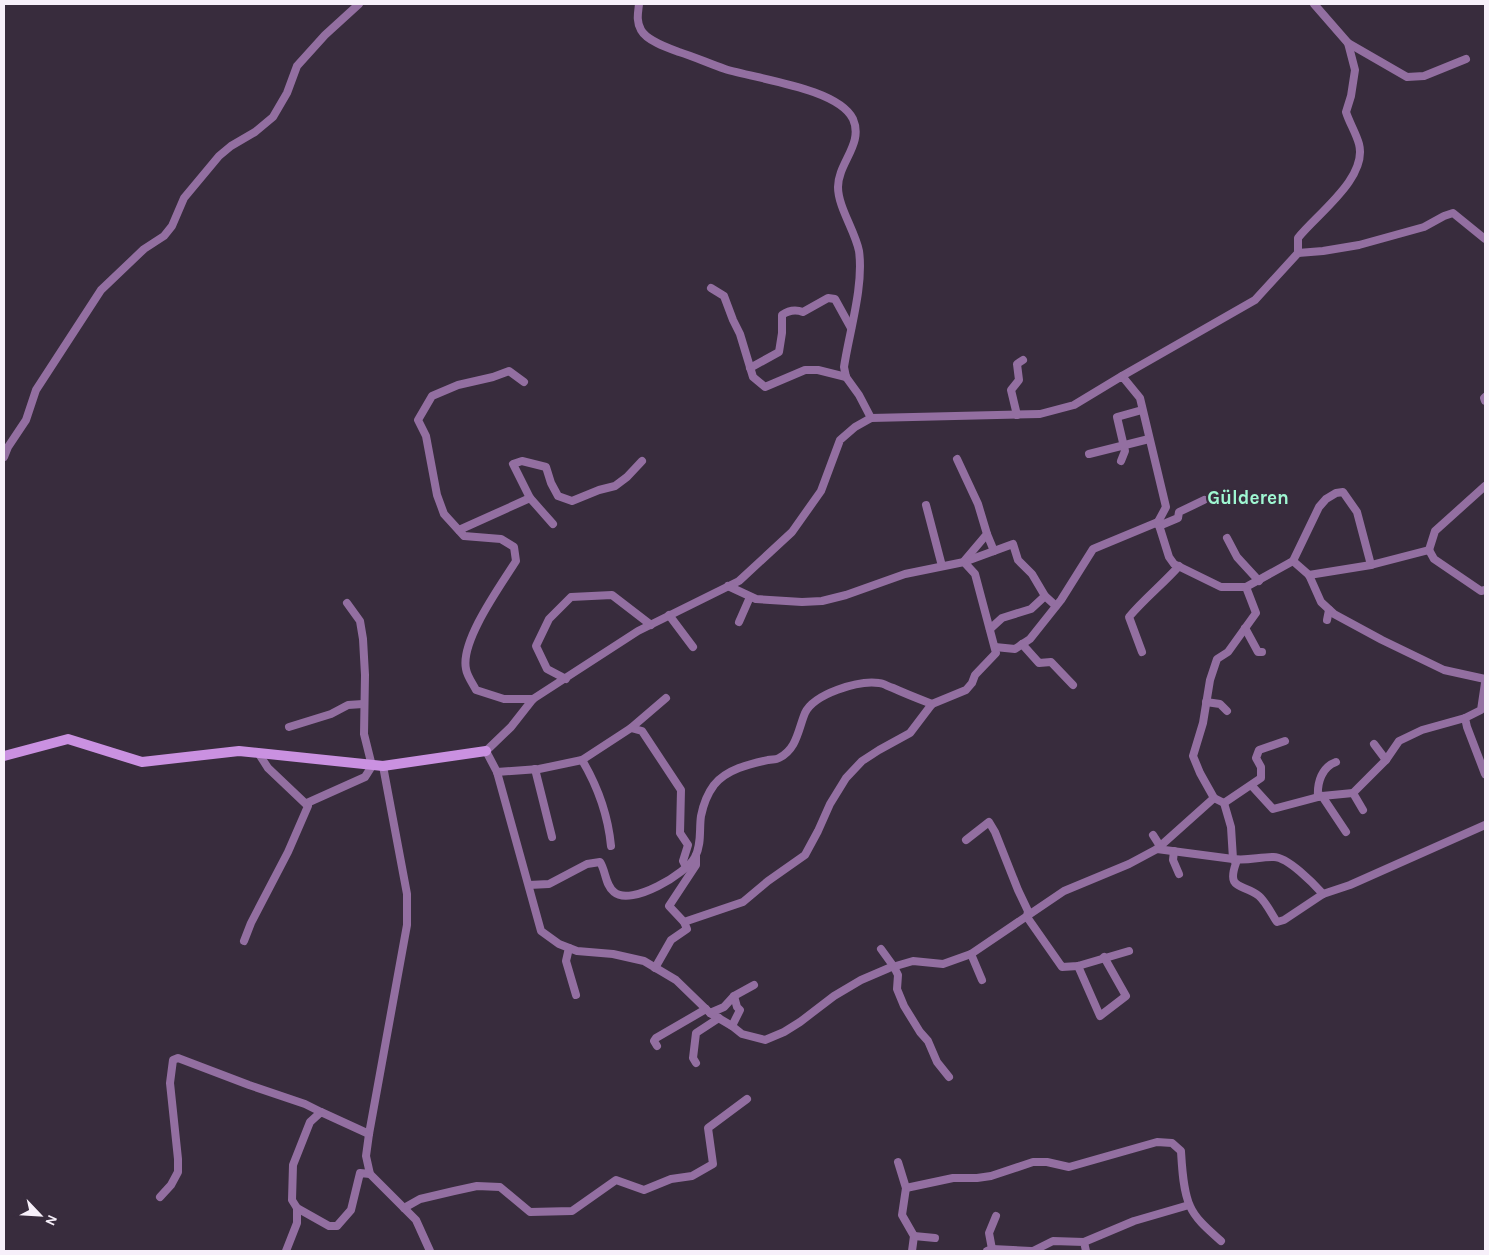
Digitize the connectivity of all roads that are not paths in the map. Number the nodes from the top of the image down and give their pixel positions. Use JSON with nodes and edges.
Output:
{"nodes":[{"id":1,"x":359,"y":4,"type":"edge"},
{"id":2,"x":639,"y":4,"type":"edge"},
{"id":3,"x":1314,"y":4,"type":"edge"},
{"id":4,"x":1348,"y":43,"type":"junction"},
{"id":5,"x":1466,"y":59,"type":"dead end"},
{"id":6,"x":1485,"y":240,"type":"edge"},
{"id":7,"x":1298,"y":253,"type":"junction"},
{"id":8,"x":711,"y":288,"type":"dead end"},
{"id":9,"x":851,"y":328,"type":"junction"},
{"id":10,"x":1023,"y":360,"type":"dead end"},
{"id":11,"x":750,"y":368,"type":"junction"},
{"id":12,"x":1122,"y":376,"type":"junction"},
{"id":13,"x":846,"y":377,"type":"junction"},
{"id":14,"x":524,"y":382,"type":"dead end"},
{"id":15,"x":1142,"y":410,"type":"junction"},
{"id":16,"x":1017,"y":415,"type":"junction"},
{"id":17,"x":871,"y":418,"type":"junction"},
{"id":18,"x":1149,"y":439,"type":"junction"},
{"id":19,"x":1124,"y":445,"type":"junction"},
{"id":20,"x":1090,"y":454,"type":"dead end"},
{"id":21,"x":4,"y":457,"type":"edge"},
{"id":22,"x":956,"y":459,"type":"dead end"},
{"id":23,"x":642,"y":460,"type":"dead end"},
{"id":24,"x":1121,"y":462,"type":"dead end"},
{"id":25,"x":1485,"y":486,"type":"edge"},
{"id":26,"x":530,"y":498,"type":"junction"},
{"id":27,"x":1204,"y":500,"type":"dead end"},
{"id":28,"x":926,"y":505,"type":"dead end"},
{"id":29,"x":553,"y":524,"type":"dead end"},
{"id":30,"x":1158,"y":524,"type":"junction"},
{"id":31,"x":459,"y":530,"type":"junction"},
{"id":32,"x":987,"y":534,"type":"junction"},
{"id":33,"x":1227,"y":538,"type":"dead end"},
{"id":34,"x":1429,"y":550,"type":"junction"},
{"id":35,"x":994,"y":551,"type":"junction"},
{"id":36,"x":1293,"y":561,"type":"junction"},
{"id":37,"x":964,"y":562,"type":"junction"},
{"id":38,"x":1371,"y":565,"type":"junction"},
{"id":39,"x":942,"y":566,"type":"junction"},
{"id":40,"x":1179,"y":566,"type":"junction"},
{"id":41,"x":1309,"y":576,"type":"junction"},
{"id":42,"x":1259,"y":580,"type":"junction"},
{"id":43,"x":728,"y":586,"type":"junction"},
{"id":44,"x":1246,"y":587,"type":"junction"},
{"id":45,"x":1485,"y":590,"type":"edge"},
{"id":46,"x":1044,"y":596,"type":"junction"},
{"id":47,"x":750,"y":597,"type":"junction"},
{"id":48,"x":347,"y":603,"type":"dead end"},
{"id":49,"x":1056,"y":606,"type":"junction"},
{"id":50,"x":1329,"y":610,"type":"junction"},
{"id":51,"x":669,"y":616,"type":"junction"},
{"id":52,"x":1327,"y":620,"type":"dead end"},
{"id":53,"x":739,"y":622,"type":"dead end"},
{"id":54,"x":650,"y":625,"type":"junction"},
{"id":55,"x":1245,"y":628,"type":"junction"},
{"id":56,"x":990,"y":629,"type":"junction"},
{"id":57,"x":1022,"y":644,"type":"junction"},
{"id":58,"x":995,"y":646,"type":"junction"},
{"id":59,"x":693,"y":647,"type":"dead end"},
{"id":60,"x":1142,"y":652,"type":"dead end"},
{"id":61,"x":1262,"y":652,"type":"dead end"},
{"id":62,"x":566,"y":679,"type":"junction"},
{"id":63,"x":1485,"y":681,"type":"edge"},
{"id":64,"x":1073,"y":685,"type":"dead end"},
{"id":65,"x":666,"y":698,"type":"dead end"},
{"id":66,"x":533,"y":699,"type":"junction"},
{"id":67,"x":1206,"y":702,"type":"junction"},
{"id":68,"x":363,"y":704,"type":"junction"},
{"id":69,"x":932,"y":704,"type":"junction"},
{"id":70,"x":1227,"y":711,"type":"dead end"},
{"id":71,"x":1465,"y":718,"type":"junction"},
{"id":72,"x":289,"y":727,"type":"dead end"},
{"id":73,"x":632,"y":728,"type":"junction"},
{"id":74,"x":1285,"y":741,"type":"dead end"},
{"id":75,"x":1374,"y":744,"type":"dead end"},
{"id":76,"x":486,"y":751,"type":"junction"},
{"id":77,"x":260,"y":754,"type":"junction"},
{"id":78,"x":4,"y":756,"type":"edge"},
{"id":79,"x":582,"y":760,"type":"junction"},
{"id":80,"x":1386,"y":760,"type":"junction"},
{"id":81,"x":1336,"y":762,"type":"dead end"},
{"id":82,"x":372,"y":766,"type":"junction"},
{"id":83,"x":383,"y":766,"type":"junction"},
{"id":84,"x":535,"y":769,"type":"junction"},
{"id":85,"x":497,"y":772,"type":"junction"},
{"id":86,"x":1485,"y":774,"type":"edge"},
{"id":87,"x":1252,"y":786,"type":"junction"},
{"id":88,"x":1353,"y":793,"type":"junction"},
{"id":89,"x":1320,"y":796,"type":"junction"},
{"id":90,"x":1214,"y":798,"type":"junction"},
{"id":91,"x":307,"y":803,"type":"junction"},
{"id":92,"x":1224,"y":803,"type":"junction"},
{"id":93,"x":1363,"y":810,"type":"dead end"},
{"id":94,"x":1484,"y":829,"type":"edge"},
{"id":95,"x":1346,"y":832,"type":"dead end"},
{"id":96,"x":1153,"y":835,"type":"dead end"},
{"id":97,"x":552,"y":837,"type":"dead end"},
{"id":98,"x":966,"y":840,"type":"dead end"},
{"id":99,"x":611,"y":846,"type":"dead end"},
{"id":100,"x":1158,"y":848,"type":"junction"},
{"id":101,"x":1174,"y":851,"type":"junction"},
{"id":102,"x":696,"y":856,"type":"junction"},
{"id":103,"x":1233,"y":859,"type":"junction"},
{"id":104,"x":686,"y":867,"type":"junction"},
{"id":105,"x":1179,"y":874,"type":"dead end"},
{"id":106,"x":529,"y":885,"type":"junction"},
{"id":107,"x":1323,"y":894,"type":"junction"},
{"id":108,"x":1027,"y":918,"type":"junction"},
{"id":109,"x":684,"y":922,"type":"junction"},
{"id":110,"x":244,"y":941,"type":"dead end"},
{"id":111,"x":569,"y":948,"type":"junction"},
{"id":112,"x":882,"y":949,"type":"dead end"},
{"id":113,"x":1129,"y":950,"type":"dead end"},
{"id":114,"x":971,"y":954,"type":"junction"},
{"id":115,"x":1104,"y":958,"type":"junction"},
{"id":116,"x":1078,"y":966,"type":"junction"},
{"id":117,"x":894,"y":967,"type":"junction"},
{"id":118,"x":654,"y":968,"type":"junction"},
{"id":119,"x":982,"y":980,"type":"dead end"},
{"id":120,"x":754,"y":985,"type":"dead end"},
{"id":121,"x":576,"y":996,"type":"dead end"},
{"id":122,"x":734,"y":996,"type":"junction"},
{"id":123,"x":708,"y":1011,"type":"junction"},
{"id":124,"x":719,"y":1018,"type":"junction"},
{"id":125,"x":732,"y":1026,"type":"junction"},
{"id":126,"x":657,"y":1046,"type":"dead end"},
{"id":127,"x":696,"y":1063,"type":"dead end"},
{"id":128,"x":949,"y":1078,"type":"dead end"},
{"id":129,"x":747,"y":1099,"type":"dead end"},
{"id":130,"x":321,"y":1112,"type":"junction"},
{"id":131,"x":369,"y":1134,"type":"junction"},
{"id":132,"x":898,"y":1162,"type":"dead end"},
{"id":133,"x":370,"y":1174,"type":"junction"},
{"id":134,"x":906,"y":1188,"type":"junction"},
{"id":135,"x":160,"y":1197,"type":"dead end"},
{"id":136,"x":1189,"y":1205,"type":"junction"},
{"id":137,"x":297,"y":1208,"type":"junction"},
{"id":138,"x":404,"y":1208,"type":"junction"},
{"id":139,"x":996,"y":1216,"type":"dead end"},
{"id":140,"x":914,"y":1236,"type":"junction"},
{"id":141,"x":935,"y":1238,"type":"dead end"},
{"id":142,"x":1220,"y":1241,"type":"dead end"},
{"id":143,"x":1084,"y":1242,"type":"junction"},
{"id":144,"x":989,"y":1250,"type":"edge"},
{"id":145,"x":286,"y":1251,"type":"edge"},
{"id":146,"x":430,"y":1251,"type":"edge"},
{"id":147,"x":912,"y":1251,"type":"edge"},
{"id":148,"x":1032,"y":1251,"type":"edge"},
{"id":149,"x":1086,"y":1251,"type":"edge"}],
"edges":[{"from":1,"to":21,"type":"street"},
{"from":2,"to":9,"type":"street"},
{"from":3,"to":4,"type":"street"},
{"from":4,"to":5,"type":"street"},
{"from":4,"to":7,"type":"street"},
{"from":6,"to":7,"type":"street"},
{"from":7,"to":12,"type":"street"},
{"from":8,"to":11,"type":"street"},
{"from":9,"to":11,"type":"street"},
{"from":9,"to":13,"type":"street"},
{"from":10,"to":16,"type":"street"},
{"from":11,"to":13,"type":"street"},
{"from":12,"to":15,"type":"street"},
{"from":12,"to":16,"type":"street"},
{"from":13,"to":17,"type":"street"},
{"from":14,"to":31,"type":"street"},
{"from":15,"to":18,"type":"street"},
{"from":15,"to":19,"type":"street"},
{"from":16,"to":17,"type":"street"},
{"from":17,"to":43,"type":"street"},
{"from":18,"to":19,"type":"street"},
{"from":18,"to":30,"type":"street"},
{"from":19,"to":20,"type":"street"},
{"from":19,"to":24,"type":"street"},
{"from":22,"to":32,"type":"street"},
{"from":23,"to":26,"type":"street"},
{"from":25,"to":34,"type":"street"},
{"from":26,"to":29,"type":"street"},
{"from":26,"to":31,"type":"street"},
{"from":27,"to":30,"type":"street"},
{"from":28,"to":39,"type":"street"},
{"from":30,"to":40,"type":"street"},
{"from":30,"to":49,"type":"street"},
{"from":31,"to":66,"type":"street"},
{"from":32,"to":35,"type":"street"},
{"from":32,"to":37,"type":"street"},
{"from":33,"to":42,"type":"street"},
{"from":34,"to":38,"type":"street"},
{"from":34,"to":45,"type":"street"},
{"from":35,"to":37,"type":"street"},
{"from":35,"to":46,"type":"street"},
{"from":36,"to":38,"type":"street"},
{"from":36,"to":41,"type":"street"},
{"from":36,"to":42,"type":"street"},
{"from":37,"to":39,"type":"street"},
{"from":37,"to":56,"type":"street"},
{"from":38,"to":41,"type":"street"},
{"from":39,"to":47,"type":"street"},
{"from":40,"to":44,"type":"street"},
{"from":40,"to":60,"type":"street"},
{"from":41,"to":50,"type":"street"},
{"from":42,"to":44,"type":"street"},
{"from":43,"to":47,"type":"street"},
{"from":43,"to":51,"type":"street"},
{"from":44,"to":55,"type":"street"},
{"from":46,"to":49,"type":"street"},
{"from":46,"to":56,"type":"street"},
{"from":47,"to":53,"type":"street"},
{"from":48,"to":68,"type":"street"},
{"from":49,"to":57,"type":"street"},
{"from":50,"to":52,"type":"street"},
{"from":50,"to":63,"type":"street"},
{"from":51,"to":54,"type":"street"},
{"from":51,"to":59,"type":"street"},
{"from":54,"to":62,"type":"street"},
{"from":54,"to":62,"type":"street"},
{"from":55,"to":61,"type":"street"},
{"from":55,"to":67,"type":"street"},
{"from":56,"to":58,"type":"street"},
{"from":57,"to":58,"type":"street"},
{"from":57,"to":64,"type":"street"},
{"from":58,"to":69,"type":"street"},
{"from":62,"to":66,"type":"street"},
{"from":63,"to":71,"type":"street"},
{"from":65,"to":73,"type":"street"},
{"from":66,"to":76,"type":"street"},
{"from":67,"to":70,"type":"street"},
{"from":67,"to":90,"type":"street"},
{"from":68,"to":72,"type":"street"},
{"from":68,"to":82,"type":"street"},
{"from":69,"to":102,"type":"street"},
{"from":69,"to":109,"type":"street"},
{"from":71,"to":80,"type":"street"},
{"from":71,"to":86,"type":"street"},
{"from":73,"to":79,"type":"street"},
{"from":73,"to":104,"type":"street"},
{"from":74,"to":87,"type":"street"},
{"from":75,"to":80,"type":"street"},
{"from":76,"to":83,"type":"street"},
{"from":76,"to":85,"type":"street"},
{"from":77,"to":78,"type":"street"},
{"from":77,"to":82,"type":"street"},
{"from":77,"to":91,"type":"street"},
{"from":79,"to":84,"type":"street"},
{"from":79,"to":99,"type":"street"},
{"from":80,"to":88,"type":"street"},
{"from":81,"to":89,"type":"street"},
{"from":82,"to":83,"type":"street"},
{"from":82,"to":91,"type":"street"},
{"from":83,"to":131,"type":"street"},
{"from":84,"to":85,"type":"street"},
{"from":84,"to":97,"type":"street"},
{"from":85,"to":106,"type":"street"},
{"from":87,"to":89,"type":"street"},
{"from":87,"to":92,"type":"street"},
{"from":88,"to":89,"type":"street"},
{"from":88,"to":93,"type":"street"},
{"from":89,"to":95,"type":"street"},
{"from":90,"to":92,"type":"street"},
{"from":90,"to":100,"type":"street"},
{"from":91,"to":110,"type":"street"},
{"from":92,"to":103,"type":"street"},
{"from":94,"to":107,"type":"street"},
{"from":96,"to":100,"type":"street"},
{"from":98,"to":108,"type":"street"},
{"from":100,"to":101,"type":"street"},
{"from":100,"to":108,"type":"street"},
{"from":101,"to":103,"type":"street"},
{"from":101,"to":105,"type":"street"},
{"from":102,"to":104,"type":"street"},
{"from":102,"to":109,"type":"street"},
{"from":103,"to":107,"type":"street"},
{"from":103,"to":107,"type":"street"},
{"from":104,"to":106,"type":"street"},
{"from":106,"to":111,"type":"street"},
{"from":108,"to":114,"type":"street"},
{"from":108,"to":116,"type":"street"},
{"from":109,"to":118,"type":"street"},
{"from":111,"to":118,"type":"street"},
{"from":111,"to":121,"type":"street"},
{"from":112,"to":117,"type":"street"},
{"from":113,"to":115,"type":"street"},
{"from":114,"to":117,"type":"street"},
{"from":114,"to":119,"type":"street"},
{"from":115,"to":116,"type":"street"},
{"from":115,"to":116,"type":"street"},
{"from":117,"to":125,"type":"street"},
{"from":117,"to":128,"type":"street"},
{"from":118,"to":123,"type":"street"},
{"from":120,"to":122,"type":"street"},
{"from":122,"to":123,"type":"street"},
{"from":122,"to":125,"type":"street"},
{"from":123,"to":124,"type":"street"},
{"from":123,"to":126,"type":"street"},
{"from":124,"to":125,"type":"street"},
{"from":124,"to":127,"type":"street"},
{"from":129,"to":138,"type":"street"},
{"from":130,"to":131,"type":"street"},
{"from":130,"to":135,"type":"street"},
{"from":130,"to":137,"type":"street"},
{"from":131,"to":133,"type":"street"},
{"from":132,"to":134,"type":"street"},
{"from":133,"to":137,"type":"street"},
{"from":133,"to":138,"type":"street"},
{"from":134,"to":136,"type":"street"},
{"from":134,"to":140,"type":"street"},
{"from":136,"to":142,"type":"street"},
{"from":136,"to":143,"type":"street"},
{"from":137,"to":145,"type":"street"},
{"from":138,"to":146,"type":"street"},
{"from":139,"to":144,"type":"street"},
{"from":140,"to":141,"type":"street"},
{"from":140,"to":147,"type":"street"},
{"from":143,"to":148,"type":"street"},
{"from":143,"to":149,"type":"street"},
{"from":144,"to":148,"type":"street"}]}
